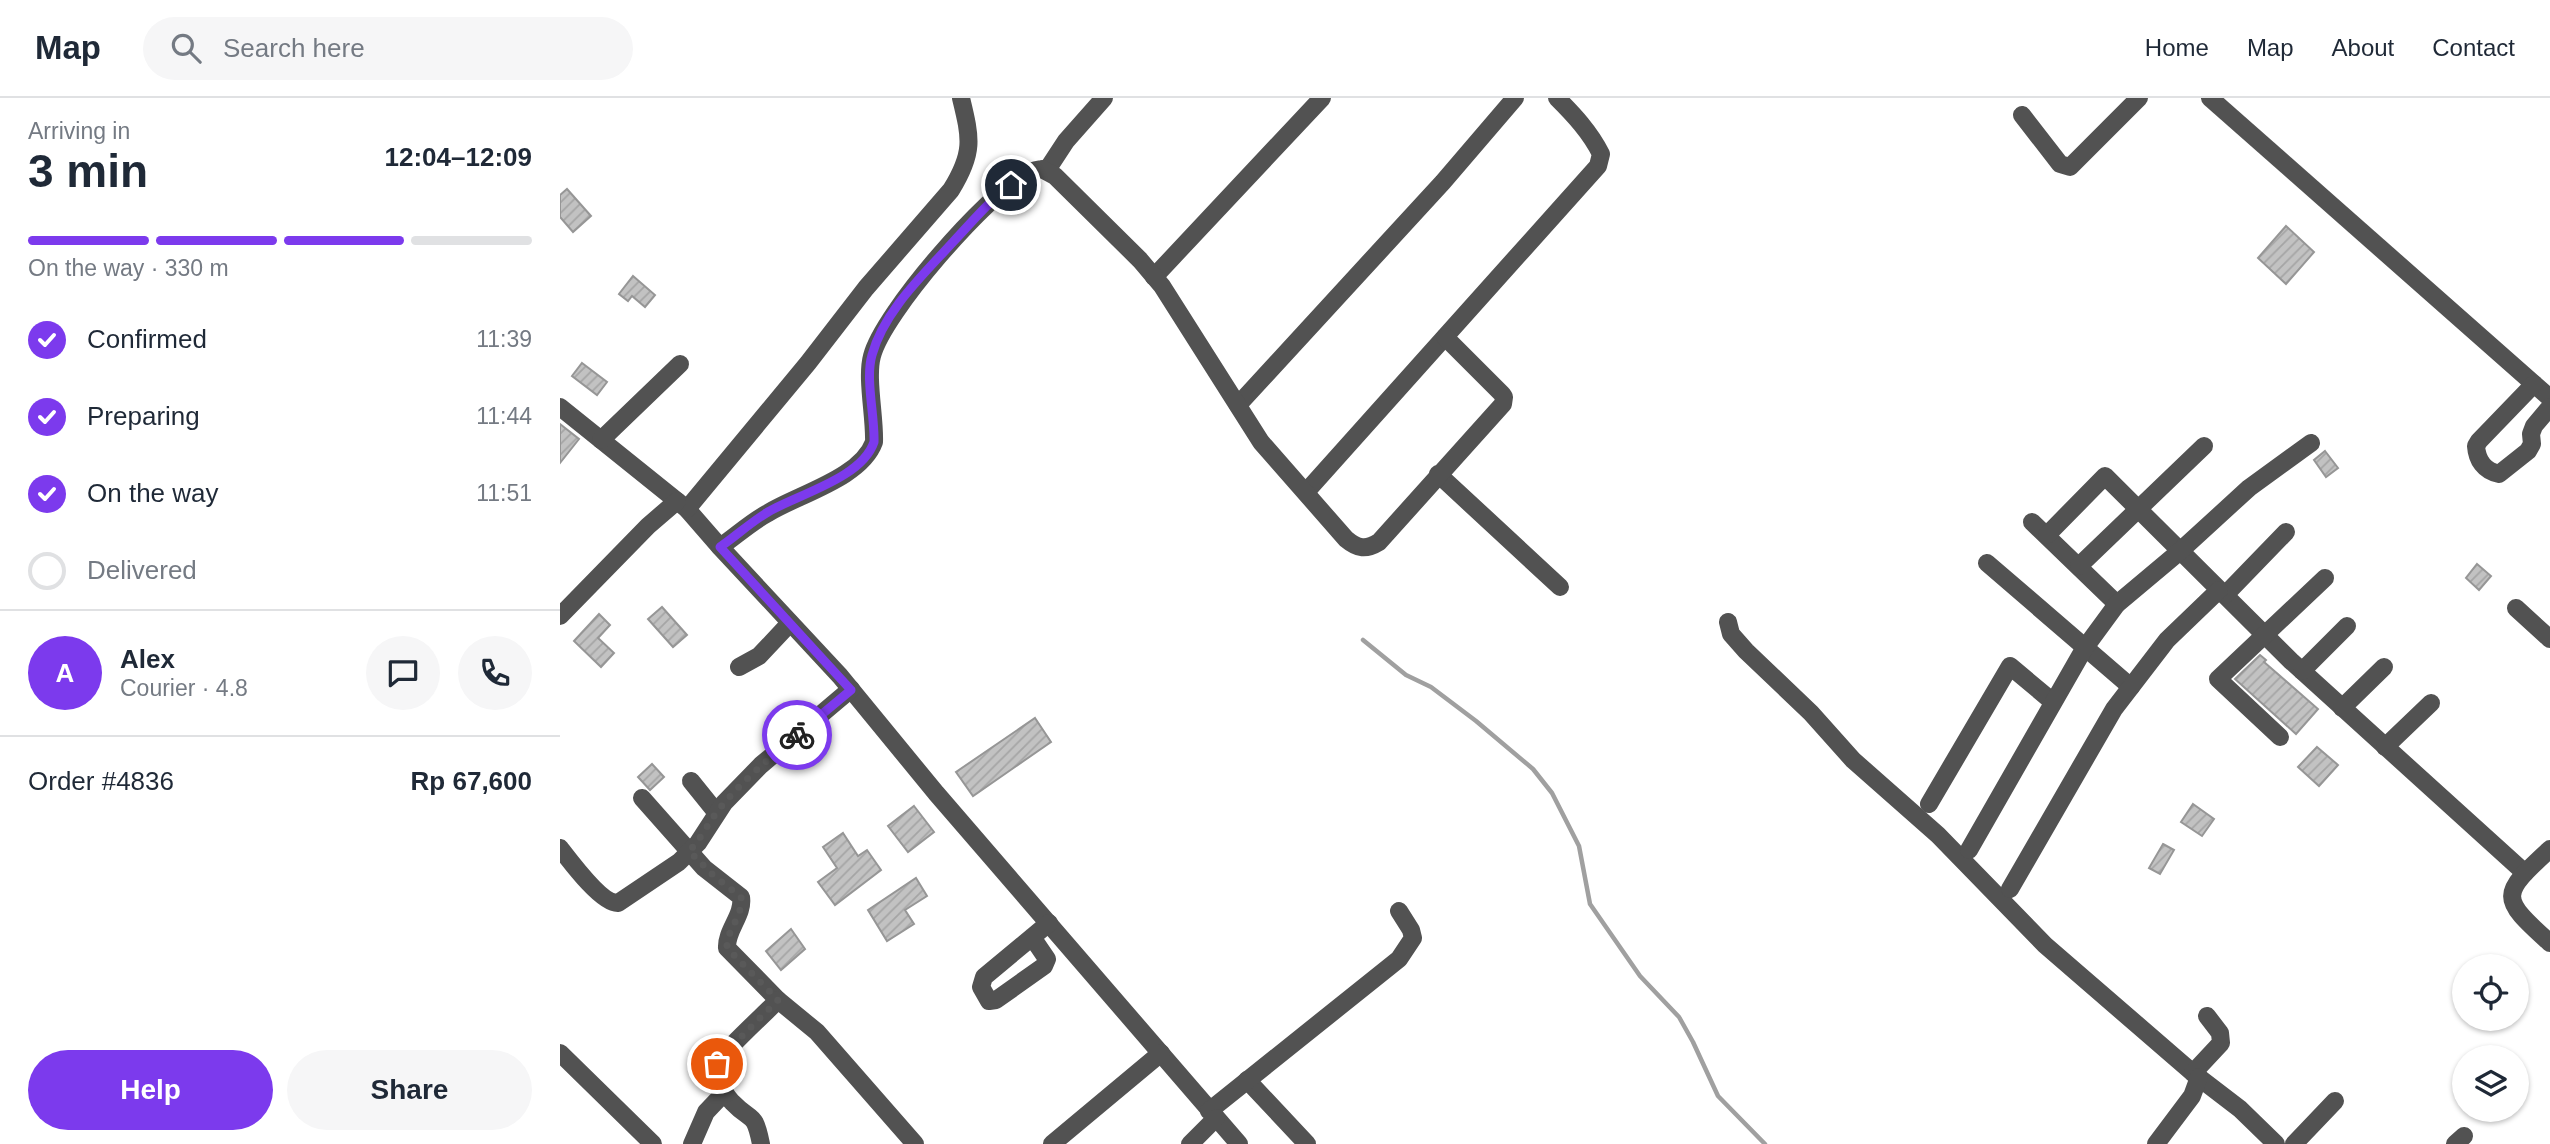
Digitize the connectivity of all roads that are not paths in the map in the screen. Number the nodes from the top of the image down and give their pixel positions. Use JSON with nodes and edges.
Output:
{"nodes":[{"id":1,"x":961,"y":98,"type":"edge"},
{"id":2,"x":1104,"y":98,"type":"edge"},
{"id":3,"x":1322,"y":98,"type":"edge"},
{"id":4,"x":1515,"y":98,"type":"edge"},
{"id":5,"x":1558,"y":98,"type":"edge"},
{"id":6,"x":2139,"y":98,"type":"edge"},
{"id":7,"x":2210,"y":98,"type":"edge"},
{"id":8,"x":2022,"y":115,"type":"dead end"},
{"id":9,"x":1047,"y":170,"type":"junction"},
{"id":10,"x":1154,"y":277,"type":"junction"},
{"id":11,"x":1445,"y":337,"type":"junction"},
{"id":12,"x":680,"y":364,"type":"dead end"},
{"id":13,"x":2535,"y":384,"type":"junction"},
{"id":14,"x":2550,"y":398,"type":"edge"},
{"id":15,"x":1238,"y":405,"type":"junction"},
{"id":16,"x":560,"y":407,"type":"edge"},
{"id":17,"x":2550,"y":407,"type":"edge"},
{"id":18,"x":601,"y":440,"type":"junction"},
{"id":19,"x":2311,"y":443,"type":"dead end"},
{"id":20,"x":2204,"y":446,"type":"dead end"},
{"id":21,"x":1438,"y":474,"type":"junction"},
{"id":22,"x":1306,"y":492,"type":"junction"},
{"id":23,"x":682,"y":505,"type":"junction"},
{"id":24,"x":2137,"y":508,"type":"junction"},
{"id":25,"x":2032,"y":522,"type":"dead end"},
{"id":26,"x":2286,"y":532,"type":"dead end"},
{"id":27,"x":2047,"y":535,"type":"junction"},
{"id":28,"x":720,"y":547,"type":"junction"},
{"id":29,"x":2179,"y":552,"type":"junction"},
{"id":30,"x":1987,"y":563,"type":"dead end"},
{"id":31,"x":2079,"y":566,"type":"junction"},
{"id":32,"x":2325,"y":578,"type":"dead end"},
{"id":33,"x":1560,"y":587,"type":"dead end"},
{"id":34,"x":2222,"y":593,"type":"junction"},
{"id":35,"x":2117,"y":604,"type":"junction"},
{"id":36,"x":2516,"y":608,"type":"dead end"},
{"id":37,"x":560,"y":616,"type":"edge"},
{"id":38,"x":1728,"y":622,"type":"dead end"},
{"id":39,"x":790,"y":623,"type":"junction"},
{"id":40,"x":2347,"y":626,"type":"dead end"},
{"id":41,"x":2264,"y":634,"type":"junction"},
{"id":42,"x":2550,"y":639,"type":"edge"},
{"id":43,"x":2084,"y":649,"type":"junction"},
{"id":44,"x":739,"y":667,"type":"dead end"},
{"id":45,"x":2384,"y":667,"type":"dead end"},
{"id":46,"x":2302,"y":671,"type":"junction"},
{"id":47,"x":2131,"y":687,"type":"junction"},
{"id":48,"x":851,"y":690,"type":"junction"},
{"id":49,"x":2053,"y":702,"type":"junction"},
{"id":50,"x":2431,"y":703,"type":"dead end"},
{"id":51,"x":2342,"y":708,"type":"junction"},
{"id":52,"x":2280,"y":737,"type":"dead end"},
{"id":53,"x":2385,"y":747,"type":"junction"},
{"id":54,"x":691,"y":780,"type":"dead end"},
{"id":55,"x":642,"y":798,"type":"dead end"},
{"id":56,"x":1929,"y":804,"type":"dead end"},
{"id":57,"x":716,"y":812,"type":"junction"},
{"id":58,"x":560,"y":848,"type":"edge"},
{"id":59,"x":2550,"y":849,"type":"edge"},
{"id":60,"x":1969,"y":850,"type":"dead end"},
{"id":61,"x":689,"y":851,"type":"junction"},
{"id":62,"x":2525,"y":873,"type":"junction"},
{"id":63,"x":2010,"y":889,"type":"dead end"},
{"id":64,"x":1399,"y":911,"type":"dead end"},
{"id":65,"x":1049,"y":923,"type":"junction"},
{"id":66,"x":1032,"y":937,"type":"dead end"},
{"id":67,"x":2550,"y":943,"type":"edge"},
{"id":68,"x":778,"y":1000,"type":"junction"},
{"id":69,"x":2207,"y":1016,"type":"dead end"},
{"id":70,"x":560,"y":1053,"type":"edge"},
{"id":71,"x":1161,"y":1053,"type":"junction"},
{"id":72,"x":2196,"y":1075,"type":"junction"},
{"id":73,"x":1247,"y":1080,"type":"junction"},
{"id":74,"x":725,"y":1092,"type":"junction"},
{"id":75,"x":2335,"y":1101,"type":"dead end"},
{"id":76,"x":1213,"y":1114,"type":"junction"},
{"id":77,"x":653,"y":1144,"type":"edge"},
{"id":78,"x":692,"y":1144,"type":"edge"},
{"id":79,"x":761,"y":1144,"type":"edge"},
{"id":80,"x":915,"y":1144,"type":"edge"},
{"id":81,"x":1052,"y":1144,"type":"edge"},
{"id":82,"x":1190,"y":1144,"type":"edge"},
{"id":83,"x":1239,"y":1144,"type":"edge"},
{"id":84,"x":1307,"y":1144,"type":"edge"},
{"id":85,"x":2156,"y":1144,"type":"edge"},
{"id":86,"x":2276,"y":1144,"type":"edge"},
{"id":87,"x":2294,"y":1144,"type":"edge"}],
"edges":[{"from":1,"to":23,"type":"street"},
{"from":2,"to":9,"type":"street"},
{"from":3,"to":10,"type":"street"},
{"from":4,"to":15,"type":"street"},
{"from":5,"to":11,"type":"street"},
{"from":6,"to":8,"type":"street"},
{"from":7,"to":13,"type":"street"},
{"from":9,"to":10,"type":"street"},
{"from":9,"to":28,"type":"street"},
{"from":10,"to":15,"type":"street"},
{"from":11,"to":21,"type":"street"},
{"from":11,"to":22,"type":"street"},
{"from":12,"to":18,"type":"street"},
{"from":13,"to":14,"type":"street"},
{"from":13,"to":17,"type":"street"},
{"from":15,"to":22,"type":"street"},
{"from":16,"to":18,"type":"street"},
{"from":18,"to":23,"type":"street"},
{"from":19,"to":29,"type":"street"},
{"from":20,"to":24,"type":"street"},
{"from":21,"to":22,"type":"street"},
{"from":21,"to":33,"type":"street"},
{"from":23,"to":28,"type":"street"},
{"from":23,"to":37,"type":"street"},
{"from":24,"to":27,"type":"street"},
{"from":24,"to":29,"type":"street"},
{"from":24,"to":31,"type":"street"},
{"from":25,"to":27,"type":"street"},
{"from":26,"to":34,"type":"street"},
{"from":27,"to":31,"type":"street"},
{"from":28,"to":39,"type":"street"},
{"from":29,"to":34,"type":"street"},
{"from":29,"to":35,"type":"street"},
{"from":30,"to":43,"type":"street"},
{"from":31,"to":35,"type":"street"},
{"from":32,"to":41,"type":"street"},
{"from":34,"to":41,"type":"street"},
{"from":34,"to":47,"type":"street"},
{"from":35,"to":43,"type":"street"},
{"from":36,"to":42,"type":"street"},
{"from":38,"to":72,"type":"street"},
{"from":39,"to":44,"type":"street"},
{"from":39,"to":48,"type":"street"},
{"from":40,"to":46,"type":"street"},
{"from":41,"to":46,"type":"street"},
{"from":41,"to":52,"type":"street"},
{"from":43,"to":47,"type":"street"},
{"from":43,"to":49,"type":"street"},
{"from":45,"to":51,"type":"street"},
{"from":46,"to":51,"type":"street"},
{"from":47,"to":63,"type":"street"},
{"from":48,"to":57,"type":"street"},
{"from":48,"to":65,"type":"street"},
{"from":49,"to":56,"type":"street"},
{"from":49,"to":60,"type":"street"},
{"from":50,"to":53,"type":"street"},
{"from":51,"to":53,"type":"street"},
{"from":53,"to":62,"type":"street"},
{"from":54,"to":57,"type":"street"},
{"from":55,"to":61,"type":"street"},
{"from":57,"to":61,"type":"street"},
{"from":58,"to":61,"type":"street"},
{"from":59,"to":62,"type":"street"},
{"from":61,"to":68,"type":"street"},
{"from":62,"to":67,"type":"street"},
{"from":64,"to":73,"type":"street"},
{"from":65,"to":66,"type":"street"},
{"from":65,"to":71,"type":"street"},
{"from":68,"to":74,"type":"street"},
{"from":68,"to":80,"type":"street"},
{"from":69,"to":72,"type":"street"},
{"from":70,"to":77,"type":"street"},
{"from":71,"to":76,"type":"street"},
{"from":71,"to":81,"type":"street"},
{"from":72,"to":85,"type":"street"},
{"from":72,"to":86,"type":"street"},
{"from":73,"to":76,"type":"street"},
{"from":73,"to":84,"type":"street"},
{"from":74,"to":78,"type":"street"},
{"from":74,"to":79,"type":"street"},
{"from":75,"to":87,"type":"street"},
{"from":76,"to":82,"type":"street"},
{"from":76,"to":83,"type":"street"}]}
